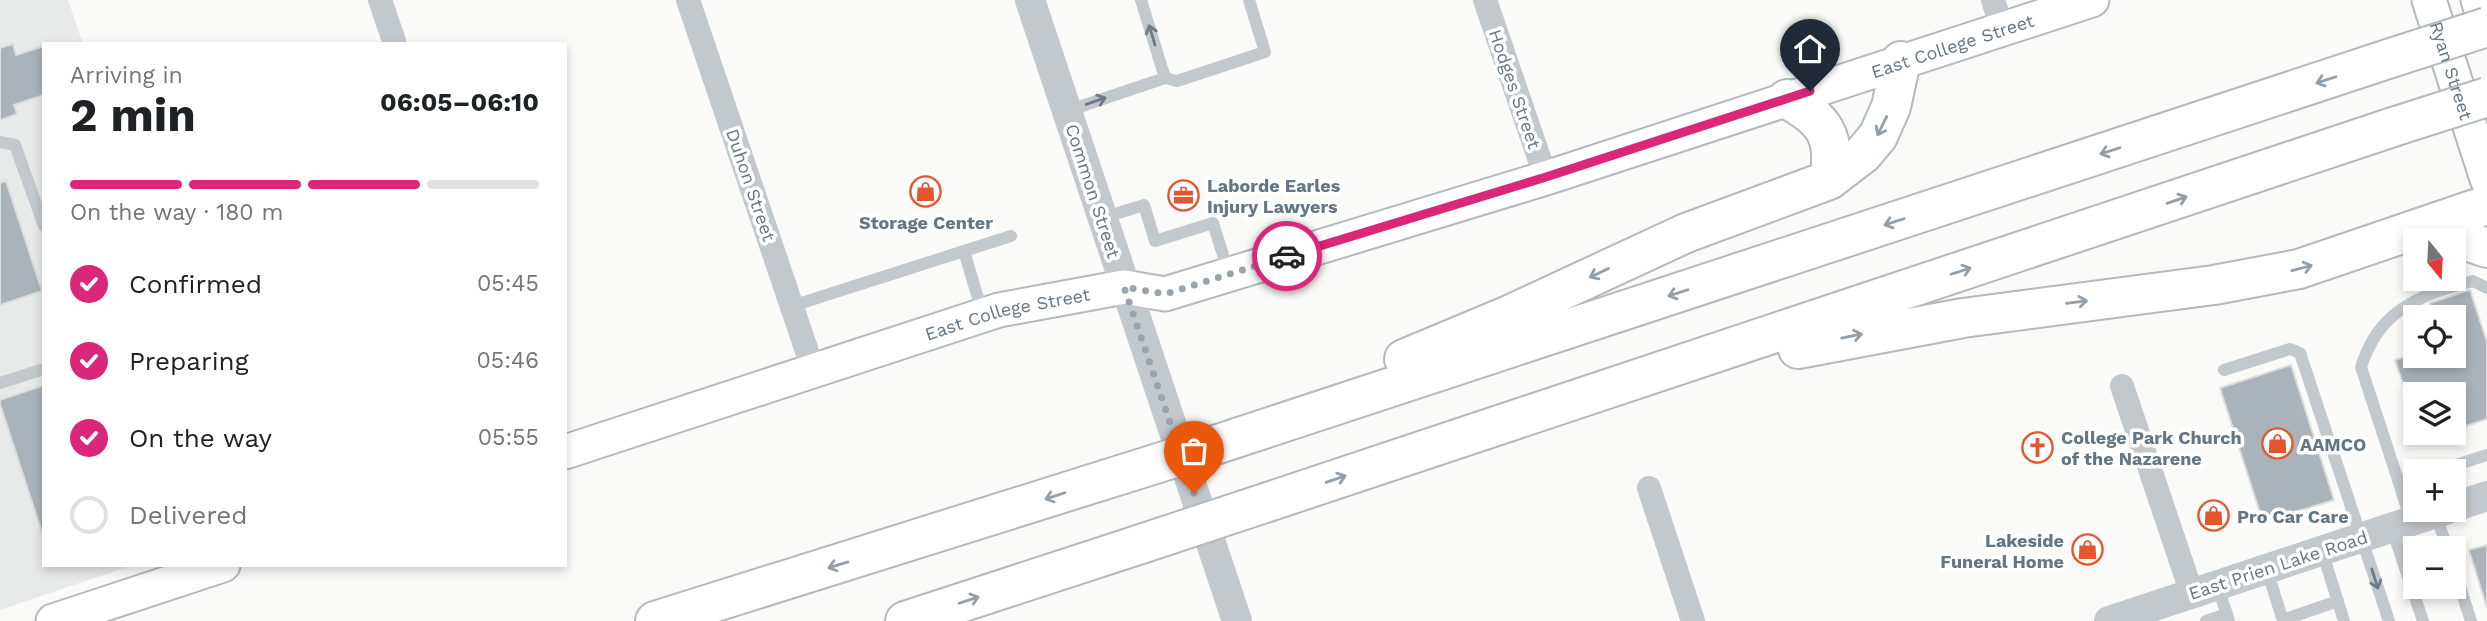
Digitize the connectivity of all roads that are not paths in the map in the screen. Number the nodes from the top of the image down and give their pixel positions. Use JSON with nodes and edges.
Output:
{"nodes":[{"id":1,"x":380,"y":0,"type":"edge"},
{"id":2,"x":688,"y":0,"type":"edge"},
{"id":3,"x":1030,"y":0,"type":"edge"},
{"id":4,"x":1141,"y":0,"type":"edge"},
{"id":5,"x":1249,"y":0,"type":"edge"},
{"id":6,"x":1485,"y":0,"type":"edge"},
{"id":7,"x":2092,"y":0,"type":"edge"},
{"id":8,"x":2429,"y":0,"type":"edge"},
{"id":9,"x":2478,"y":0,"type":"edge"},
{"id":10,"x":1998,"y":15,"type":"edge"},
{"id":11,"x":2487,"y":27,"type":"edge"},
{"id":12,"x":395,"y":42,"type":"edge"},
{"id":13,"x":1901,"y":61,"type":"junction"},
{"id":14,"x":1165,"y":78,"type":"junction"},
{"id":15,"x":2487,"y":97,"type":"edge"},
{"id":16,"x":1787,"y":99,"type":"junction"},
{"id":17,"x":1066,"y":111,"type":"junction"},
{"id":18,"x":0,"y":142,"type":"edge"},
{"id":19,"x":1546,"y":177,"type":"junction"},
{"id":20,"x":2487,"y":179,"type":"edge"},
{"id":21,"x":1829,"y":180,"type":"junction"},
{"id":22,"x":2487,"y":205,"type":"edge"},
{"id":23,"x":1102,"y":218,"type":"junction"},
{"id":24,"x":42,"y":220,"type":"edge"},
{"id":25,"x":1011,"y":236,"type":"dead end"},
{"id":26,"x":2487,"y":248,"type":"edge"},
{"id":27,"x":964,"y":251,"type":"junction"},
{"id":28,"x":2360,"y":251,"type":"junction"},
{"id":29,"x":1229,"y":274,"type":"junction"},
{"id":30,"x":1124,"y":287,"type":"junction"},
{"id":31,"x":2487,"y":288,"type":"edge"},
{"id":32,"x":792,"y":306,"type":"junction"},
{"id":33,"x":983,"y":315,"type":"junction"},
{"id":34,"x":813,"y":369,"type":"junction"},
{"id":35,"x":42,"y":370,"type":"edge"},
{"id":36,"x":2224,"y":370,"type":"dead end"},
{"id":37,"x":0,"y":383,"type":"edge"},
{"id":38,"x":2122,"y":386,"type":"dead end"},
{"id":39,"x":1571,"y":400,"type":"junction"},
{"id":40,"x":1256,"y":432,"type":"junction"},
{"id":41,"x":567,"y":451,"type":"edge"},
{"id":42,"x":2487,"y":454,"type":"edge"},
{"id":43,"x":2466,"y":461,"type":"edge"},
{"id":44,"x":2403,"y":482,"type":"edge"},
{"id":45,"x":2399,"y":483,"type":"junction"},
{"id":46,"x":1649,"y":488,"type":"dead end"},
{"id":47,"x":2403,"y":488,"type":"edge"},
{"id":48,"x":2487,"y":496,"type":"edge"},
{"id":49,"x":2466,"y":503,"type":"edge"},
{"id":50,"x":2410,"y":522,"type":"edge"},
{"id":51,"x":2428,"y":522,"type":"edge"},
{"id":52,"x":2362,"y":538,"type":"junction"},
{"id":53,"x":2322,"y":551,"type":"junction"},
{"id":54,"x":215,"y":567,"type":"edge"},
{"id":55,"x":2266,"y":569,"type":"junction"},
{"id":56,"x":2204,"y":590,"type":"junction"},
{"id":57,"x":2464,"y":599,"type":"edge"},
{"id":58,"x":2338,"y":601,"type":"junction"},
{"id":59,"x":2153,"y":614,"type":"edge"},
{"id":60,"x":2228,"y":618,"type":"edge"},
{"id":61,"x":2283,"y":620,"type":"edge"},
{"id":62,"x":53,"y":621,"type":"edge"},
{"id":63,"x":655,"y":621,"type":"edge"},
{"id":64,"x":905,"y":621,"type":"edge"},
{"id":65,"x":1237,"y":621,"type":"edge"},
{"id":66,"x":1693,"y":621,"type":"edge"},
{"id":67,"x":2109,"y":621,"type":"edge"},
{"id":68,"x":2206,"y":621,"type":"edge"},
{"id":69,"x":2344,"y":621,"type":"edge"},
{"id":70,"x":2389,"y":621,"type":"edge"},
{"id":71,"x":2423,"y":621,"type":"edge"},
{"id":72,"x":2471,"y":621,"type":"edge"}],
"edges":[{"from":1,"to":12,"type":"street"},
{"from":2,"to":32,"type":"street","name":"Duhon Street"},
{"from":3,"to":17,"type":"street","name":"Common Street"},
{"from":14,"to":4,"type":"lane","one_way":true},
{"from":5,"to":14,"type":"lane"},
{"from":6,"to":19,"type":"street","name":"Hodges Street"},
{"from":7,"to":10,"type":"main road","name":"East College Street"},
{"from":8,"to":20,"type":"main road","name":"Ryan Street"},
{"from":9,"to":11,"type":"main road"},
{"from":10,"to":13,"type":"main road","name":"East College Street"},
{"from":11,"to":40,"type":"highway","one_way":true,"bridge":true},
{"from":13,"to":16,"type":"main road","name":"East College Street"},
{"from":13,"to":21,"type":"highway","one_way":true},
{"from":17,"to":14,"type":"lane","one_way":true},
{"from":39,"to":15,"type":"highway","one_way":true,"bridge":true},
{"from":16,"to":19,"type":"main road","name":"East College Street"},
{"from":16,"to":21,"type":"highway"},
{"from":17,"to":23,"type":"street","name":"Common Street"},
{"from":18,"to":24,"type":"lane"},
{"from":19,"to":29,"type":"main road","name":"East College Street"},
{"from":21,"to":40,"type":"highway","one_way":true},
{"from":22,"to":28,"type":"highway"},
{"from":23,"to":29,"type":"lane"},
{"from":23,"to":30,"type":"street","name":"Common Street"},
{"from":25,"to":27,"type":"lane"},
{"from":26,"to":28,"type":"highway"},
{"from":27,"to":32,"type":"lane"},
{"from":27,"to":33,"type":"lane"},
{"from":39,"to":28,"type":"highway","one_way":true},
{"from":29,"to":30,"type":"main road","name":"East College Street"},
{"from":30,"to":33,"type":"main road","name":"East College Street"},
{"from":30,"to":65,"type":"street","name":"Common Street"},
{"from":31,"to":45,"type":"lane"},
{"from":32,"to":34,"type":"street","name":"Duhon Street"},
{"from":33,"to":34,"type":"main road","name":"East College Street"},
{"from":34,"to":41,"type":"main road","name":"East College Street"},
{"from":35,"to":37,"type":"lane"},
{"from":36,"to":52,"type":"lane"},
{"from":38,"to":56,"type":"street"},
{"from":64,"to":39,"type":"highway","one_way":true,"bridge":true},
{"from":40,"to":63,"type":"highway","one_way":true,"bridge":true},
{"from":42,"to":43,"type":"lane"},
{"from":44,"to":45,"type":"lane"},
{"from":45,"to":47,"type":"lane"},
{"from":46,"to":66,"type":"street"},
{"from":48,"to":49,"type":"street","name":"East Prien Lake Road"},
{"from":50,"to":52,"type":"street","name":"East Prien Lake Road"},
{"from":51,"to":71,"type":"lane"},
{"from":52,"to":53,"type":"street","name":"East Prien Lake Road"},
{"from":52,"to":70,"type":"lane","one_way":true},
{"from":53,"to":55,"type":"street","name":"East Prien Lake Road"},
{"from":53,"to":58,"type":"lane"},
{"from":54,"to":62,"type":"main road"},
{"from":55,"to":56,"type":"street","name":"East Prien Lake Road"},
{"from":55,"to":61,"type":"lane"},
{"from":56,"to":59,"type":"street","name":"East Prien Lake Road"},
{"from":56,"to":60,"type":"lane"},
{"from":57,"to":72,"type":"lane"},
{"from":58,"to":61,"type":"lane"},
{"from":58,"to":69,"type":"lane"},
{"from":59,"to":67,"type":"street","name":"East Prien Lake Road"},
{"from":60,"to":68,"type":"lane"}]}
